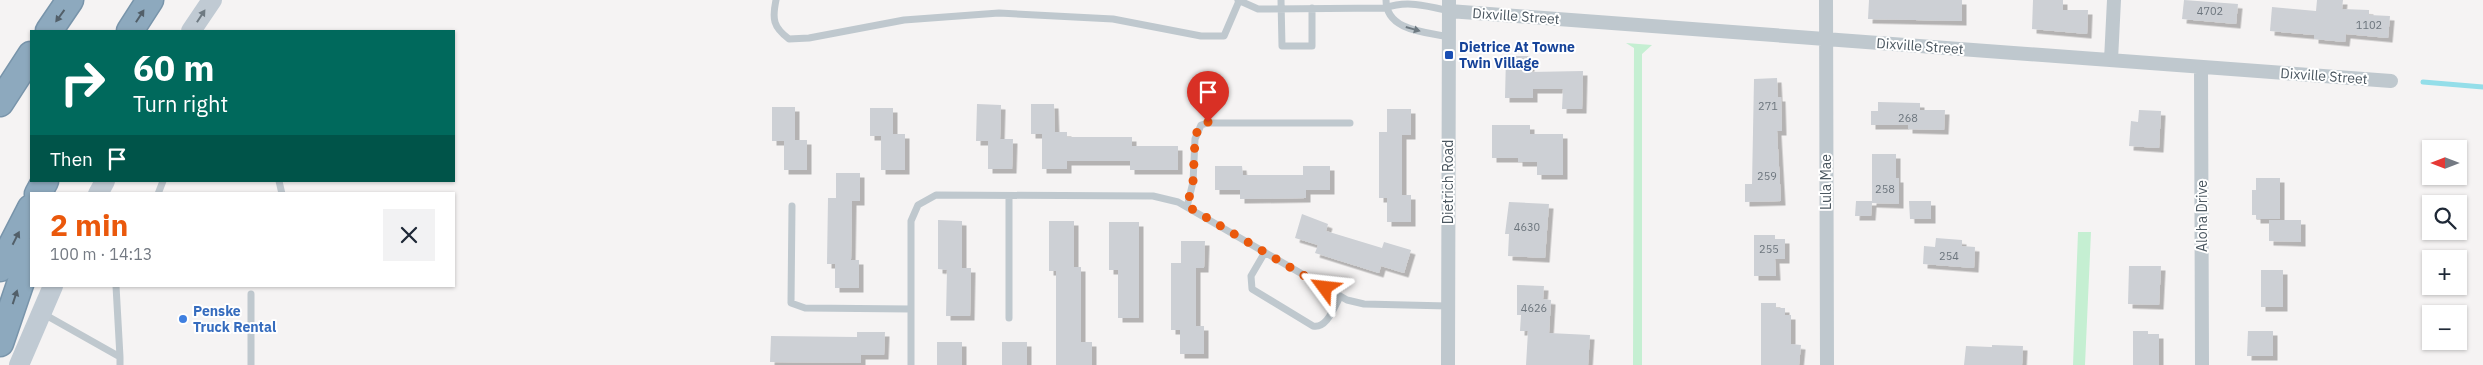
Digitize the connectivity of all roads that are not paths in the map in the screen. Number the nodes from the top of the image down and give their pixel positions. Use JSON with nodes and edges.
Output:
{"nodes":[{"id":1,"x":70,"y":0,"type":"edge"},
{"id":2,"x":150,"y":0,"type":"edge"},
{"id":3,"x":212,"y":0,"type":"edge"},
{"id":4,"x":776,"y":0,"type":"edge"},
{"id":5,"x":1239,"y":0,"type":"edge"},
{"id":6,"x":1281,"y":0,"type":"edge"},
{"id":7,"x":1826,"y":0,"type":"edge"},
{"id":8,"x":2114,"y":0,"type":"edge"},
{"id":9,"x":1386,"y":4,"type":"edge"},
{"id":10,"x":1449,"y":6,"type":"edge"},
{"id":11,"x":1282,"y":8,"type":"junction"},
{"id":12,"x":1312,"y":8,"type":"junction"},
{"id":13,"x":49,"y":30,"type":"edge"},
{"id":14,"x":131,"y":30,"type":"edge"},
{"id":15,"x":192,"y":30,"type":"edge"},
{"id":16,"x":1449,"y":37,"type":"junction"},
{"id":17,"x":1826,"y":39,"type":"junction"},
{"id":18,"x":30,"y":57,"type":"edge"},
{"id":19,"x":2112,"y":60,"type":"junction"},
{"id":20,"x":2201,"y":67,"type":"junction"},
{"id":21,"x":2391,"y":81,"type":"dead end"},
{"id":22,"x":0,"y":93,"type":"edge"},
{"id":23,"x":0,"y":103,"type":"edge"},
{"id":24,"x":1350,"y":122,"type":"dead end"},
{"id":25,"x":1009,"y":196,"type":"junction"},
{"id":26,"x":792,"y":206,"type":"dead end"},
{"id":27,"x":1187,"y":206,"type":"junction"},
{"id":28,"x":30,"y":210,"type":"edge"},
{"id":29,"x":1265,"y":252,"type":"junction"},
{"id":30,"x":30,"y":255,"type":"edge"},
{"id":31,"x":0,"y":268,"type":"edge"},
{"id":32,"x":54,"y":287,"type":"edge"},
{"id":33,"x":116,"y":287,"type":"edge"},
{"id":34,"x":251,"y":294,"type":"dead end"},
{"id":35,"x":1340,"y":297,"type":"junction"},
{"id":36,"x":1448,"y":306,"type":"junction"},
{"id":37,"x":911,"y":309,"type":"junction"},
{"id":38,"x":41,"y":312,"type":"junction"},
{"id":39,"x":1009,"y":318,"type":"dead end"},
{"id":40,"x":0,"y":343,"type":"edge"},
{"id":41,"x":120,"y":357,"type":"junction"},
{"id":42,"x":19,"y":365,"type":"edge"},
{"id":43,"x":120,"y":365,"type":"edge"},
{"id":44,"x":251,"y":365,"type":"edge"},
{"id":45,"x":911,"y":365,"type":"edge"},
{"id":46,"x":1448,"y":365,"type":"edge"},
{"id":47,"x":1827,"y":365,"type":"edge"},
{"id":48,"x":2202,"y":365,"type":"edge"}],
"edges":[{"from":1,"to":13,"type":"highway","one_way":true},
{"from":14,"to":2,"type":"highway","one_way":true},
{"from":15,"to":3,"type":"main road","one_way":true},
{"from":4,"to":5,"type":"lane"},
{"from":5,"to":11,"type":"lane"},
{"from":6,"to":11,"type":"lane"},
{"from":7,"to":17,"type":"street","name":"Lula Mae"},
{"from":8,"to":19,"type":"street"},
{"from":9,"to":10,"type":"lane"},
{"from":9,"to":12,"type":"lane"},
{"from":9,"to":16,"type":"lane","one_way":true},
{"from":10,"to":16,"type":"street","name":"Dietrich Road"},
{"from":10,"to":17,"type":"street","name":"Dixville Street"},
{"from":11,"to":12,"type":"lane"},
{"from":11,"to":12,"type":"lane"},
{"from":16,"to":36,"type":"street","name":"Dietrich Road"},
{"from":17,"to":19,"type":"street","name":"Dixville Street"},
{"from":17,"to":47,"type":"street","name":"Lula Mae"},
{"from":18,"to":22,"type":"highway"},
{"from":18,"to":23,"type":"highway"},
{"from":19,"to":20,"type":"street","name":"Dixville Street"},
{"from":20,"to":21,"type":"street","name":"Dixville Street"},
{"from":20,"to":48,"type":"street","name":"Aloha Drive"},
{"from":24,"to":27,"type":"lane"},
{"from":25,"to":27,"type":"lane"},
{"from":25,"to":37,"type":"lane"},
{"from":25,"to":39,"type":"lane"},
{"from":26,"to":37,"type":"lane"},
{"from":27,"to":29,"type":"lane"},
{"from":31,"to":28,"type":"highway","one_way":true},
{"from":29,"to":35,"type":"lane"},
{"from":29,"to":35,"type":"lane"},
{"from":40,"to":30,"type":"highway","one_way":true},
{"from":32,"to":38,"type":"main road"},
{"from":33,"to":41,"type":"lane"},
{"from":34,"to":44,"type":"lane"},
{"from":35,"to":36,"type":"lane"},
{"from":36,"to":46,"type":"street","name":"Dietrich Road"},
{"from":37,"to":45,"type":"lane"},
{"from":38,"to":41,"type":"lane"},
{"from":38,"to":42,"type":"main road"},
{"from":41,"to":43,"type":"lane"}]}
